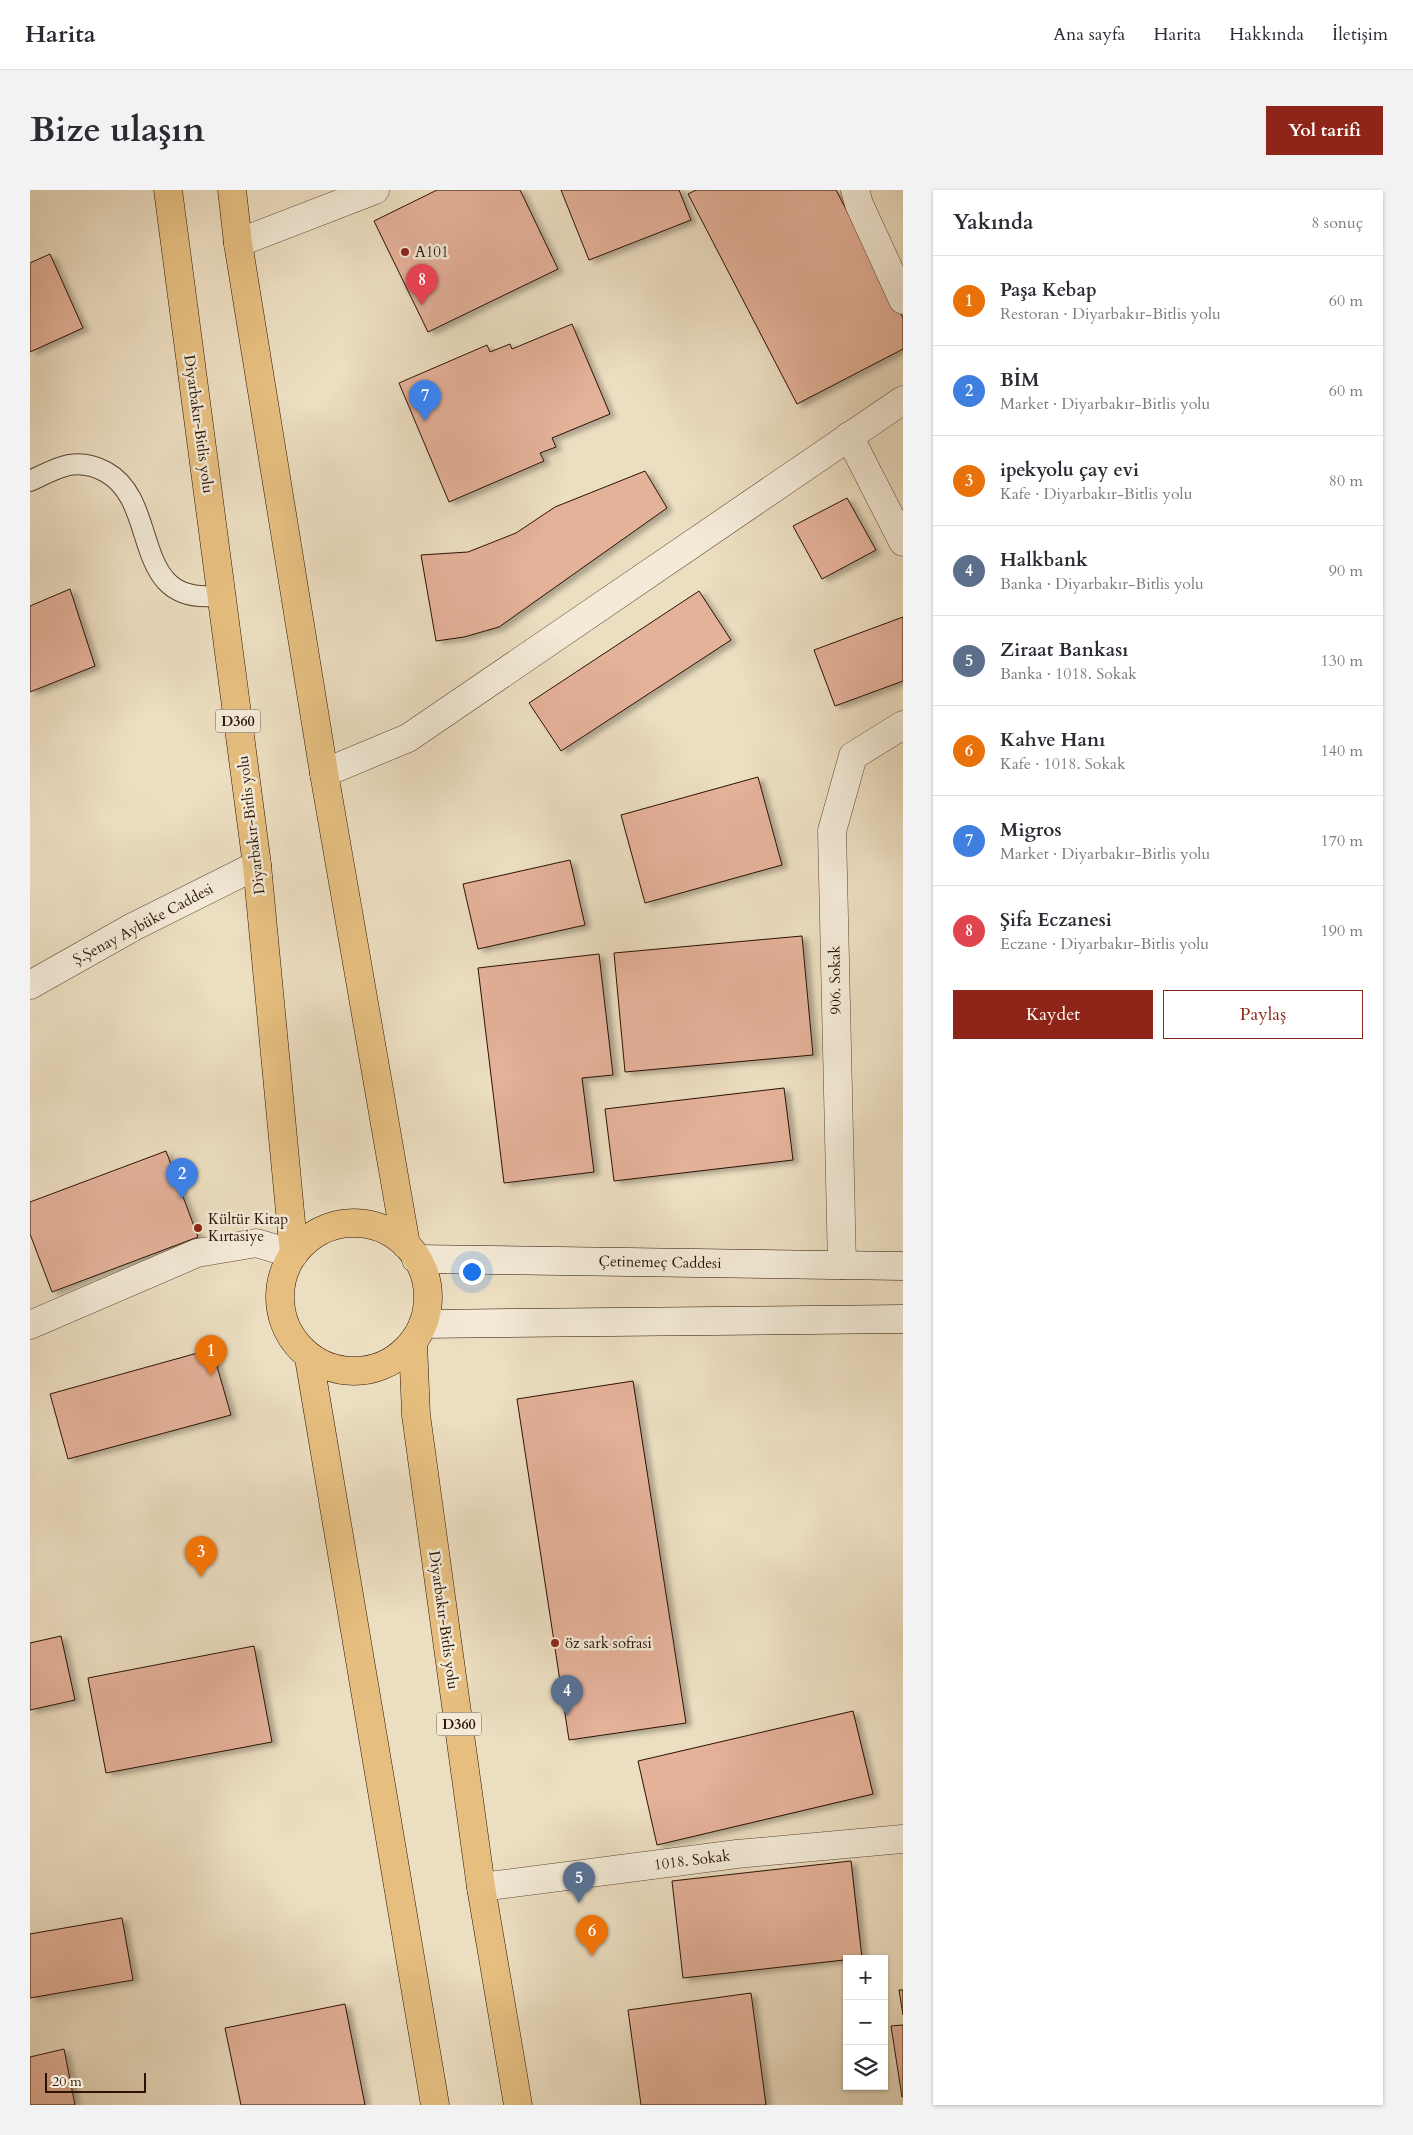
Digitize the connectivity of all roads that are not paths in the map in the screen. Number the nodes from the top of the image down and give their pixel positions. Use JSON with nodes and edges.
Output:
{"nodes":[{"id":1,"x":168,"y":190,"type":"edge"},
{"id":2,"x":232,"y":190,"type":"edge"},
{"id":3,"x":375,"y":190,"type":"edge"},
{"id":4,"x":856,"y":190,"type":"edge"},
{"id":5,"x":238,"y":243,"type":"junction"},
{"id":6,"x":903,"y":300,"type":"edge"},
{"id":7,"x":903,"y":400,"type":"edge"},
{"id":8,"x":849,"y":436,"type":"junction"},
{"id":9,"x":30,"y":481,"type":"edge"},
{"id":10,"x":903,"y":542,"type":"edge"},
{"id":11,"x":221,"y":595,"type":"junction"},
{"id":12,"x":903,"y":725,"type":"edge"},
{"id":13,"x":324,"y":773,"type":"junction"},
{"id":14,"x":257,"y":865,"type":"junction"},
{"id":15,"x":30,"y":985,"type":"edge"},
{"id":16,"x":411,"y":1252,"type":"junction"},
{"id":17,"x":294,"y":1254,"type":"junction"},
{"id":18,"x":842,"y":1265,"type":"junction"},
{"id":19,"x":903,"y":1266,"type":"edge"},
{"id":20,"x":903,"y":1319,"type":"edge"},
{"id":21,"x":30,"y":1325,"type":"edge"},
{"id":22,"x":418,"y":1333,"type":"junction"},
{"id":23,"x":309,"y":1358,"type":"junction"},
{"id":24,"x":903,"y":1838,"type":"edge"},
{"id":25,"x":481,"y":1887,"type":"junction"},
{"id":26,"x":435,"y":2105,"type":"edge"},
{"id":27,"x":518,"y":2105,"type":"edge"}],
"edges":[{"from":1,"to":11,"type":"highway","name":"Diyarbakır-Bitlis yolu","number":"D360"},
{"from":2,"to":5,"type":"highway"},
{"from":3,"to":5,"type":"street"},
{"from":4,"to":6,"type":"street"},
{"from":5,"to":13,"type":"highway"},
{"from":7,"to":8,"type":"street"},
{"from":8,"to":10,"type":"street"},
{"from":8,"to":13,"type":"street"},
{"from":9,"to":11,"type":"lane"},
{"from":11,"to":14,"type":"highway","name":"Diyarbakır-Bitlis yolu","number":"D360"},
{"from":12,"to":18,"type":"street","name":"906. Sokak"},
{"from":13,"to":16,"type":"highway"},
{"from":14,"to":15,"type":"street","name":"Ş.Şenay Aybüke Caddesi"},
{"from":14,"to":17,"type":"highway","name":"Diyarbakır-Bitlis yolu","number":"D360"},
{"from":16,"to":17,"type":"highway"},
{"from":16,"to":18,"type":"street","name":"Çetinemeç Caddesi"},
{"from":16,"to":22,"type":"highway"},
{"from":17,"to":21,"type":"street"},
{"from":17,"to":23,"type":"highway"},
{"from":18,"to":19,"type":"street","name":"Çetinemeç Caddesi"},
{"from":20,"to":22,"type":"street"},
{"from":22,"to":23,"type":"highway"},
{"from":22,"to":25,"type":"highway","name":"Diyarbakır-Bitlis yolu","number":"D360"},
{"from":23,"to":26,"type":"highway"},
{"from":24,"to":25,"type":"street","name":"1018. Sokak"},
{"from":25,"to":27,"type":"highway","name":"Diyarbakır-Bitlis yolu","number":"D360"}]}
